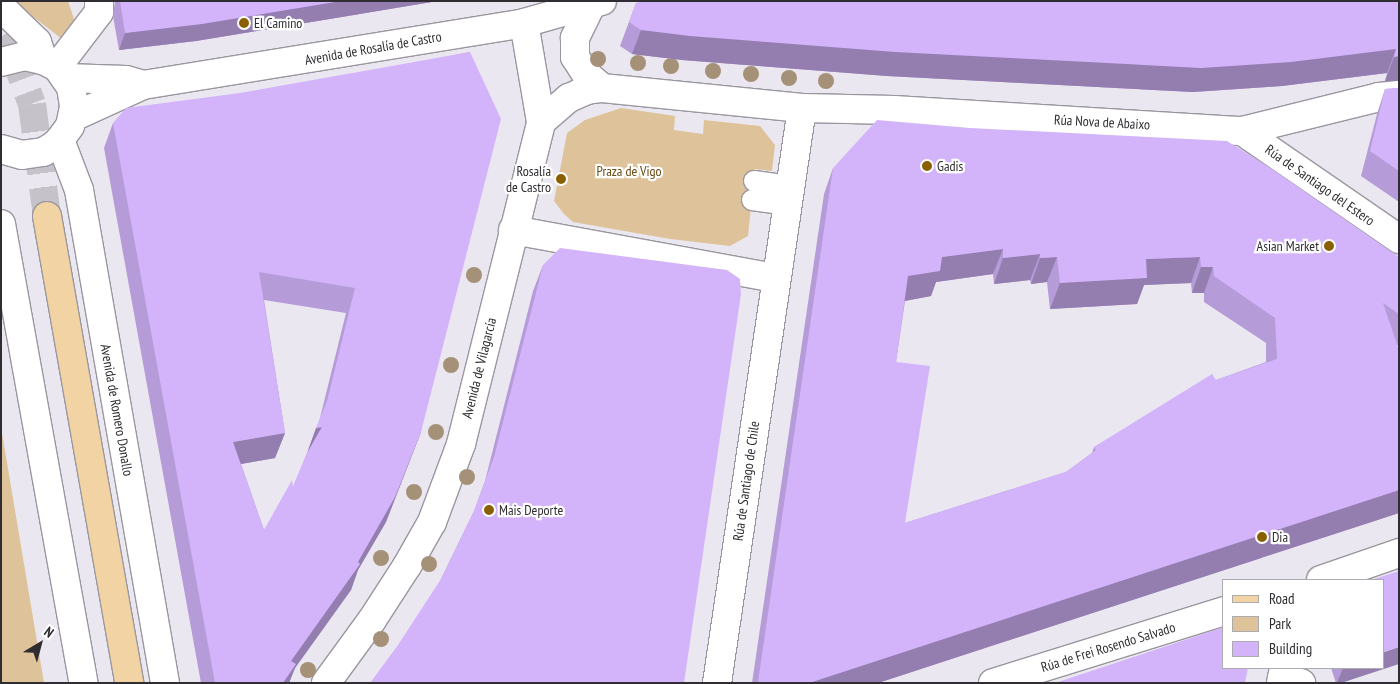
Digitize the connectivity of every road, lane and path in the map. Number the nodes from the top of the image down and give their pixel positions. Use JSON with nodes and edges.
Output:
{"nodes":[{"id":1,"x":99,"y":1,"type":"edge"},
{"id":2,"x":596,"y":3,"type":"edge"},
{"id":3,"x":1,"y":7,"type":"edge"},
{"id":4,"x":524,"y":23,"type":"junction"},
{"id":5,"x":1,"y":62,"type":"edge"},
{"id":6,"x":55,"y":68,"type":"junction"},
{"id":7,"x":143,"y":85,"type":"junction"},
{"id":8,"x":602,"y":88,"type":"junction"},
{"id":9,"x":1399,"y":96,"type":"edge"},
{"id":10,"x":802,"y":108,"type":"junction"},
{"id":11,"x":73,"y":117,"type":"junction"},
{"id":12,"x":541,"y":122,"type":"junction"},
{"id":13,"x":1242,"y":131,"type":"junction"},
{"id":14,"x":60,"y":140,"type":"junction"},
{"id":15,"x":1,"y":149,"type":"edge"},
{"id":16,"x":753,"y":190,"type":"dead end"},
{"id":17,"x":789,"y":195,"type":"junction"},
{"id":18,"x":47,"y":216,"type":"tunnel mouth"},
{"id":19,"x":1,"y":224,"type":"edge"},
{"id":20,"x":513,"y":230,"type":"junction"},
{"id":21,"x":1399,"y":239,"type":"edge"},
{"id":22,"x":775,"y":278,"type":"junction"},
{"id":23,"x":1399,"y":553,"type":"edge"},
{"id":24,"x":1324,"y":579,"type":"edge"},
{"id":25,"x":1222,"y":612,"type":"edge"},
{"id":26,"x":84,"y":683,"type":"edge"},
{"id":27,"x":130,"y":683,"type":"edge"},
{"id":28,"x":164,"y":683,"type":"edge"},
{"id":29,"x":326,"y":683,"type":"edge"},
{"id":30,"x":718,"y":683,"type":"edge"},
{"id":31,"x":993,"y":683,"type":"edge"}],
"edges":[{"from":1,"to":6,"type":"street"},
{"from":2,"to":4,"type":"street","name":"Avenida de Rosalía de Castro"},
{"from":2,"to":8,"type":"street"},
{"from":3,"to":6,"type":"street"},
{"from":4,"to":7,"type":"street","name":"Avenida de Rosalía de Castro"},
{"from":4,"to":12,"type":"street","name":"Avenida de Vilagarcía"},
{"from":5,"to":6,"type":"street","name":"Avenida de Rosalía de Castro"},
{"from":6,"to":7,"type":"street","name":"Avenida de Rosalía de Castro"},
{"from":6,"to":11,"type":"street"},
{"from":7,"to":11,"type":"street","name":"Avenida de Rosalía de Castro"},
{"from":8,"to":10,"type":"street"},
{"from":8,"to":12,"type":"street"},
{"from":9,"to":13,"type":"street","name":"Rúa Nova de Abaixo"},
{"from":10,"to":13,"type":"street","name":"Rúa Nova de Abaixo"},
{"from":10,"to":17,"type":"street"},
{"from":11,"to":14,"type":"street"},
{"from":12,"to":20,"type":"street","name":"Avenida de Vilagarcía"},
{"from":13,"to":21,"type":"street","name":"Rúa de Santiago del Estero"},
{"from":14,"to":15,"type":"street"},
{"from":14,"to":28,"type":"street","name":"Avenida de Romero Donallo"},
{"from":16,"to":17,"type":"lane"},
{"from":17,"to":22,"type":"street"},
{"from":18,"to":27,"type":"main road"},
{"from":19,"to":26,"type":"street"},
{"from":20,"to":22,"type":"street"},
{"from":20,"to":29,"type":"street","name":"Avenida de Vilagarcía"},
{"from":22,"to":30,"type":"street","name":"Rúa de Santiago de Chile"},
{"from":23,"to":24,"type":"street"},
{"from":25,"to":31,"type":"street","name":"Rúa de Frei Rosendo Salvado"}]}
